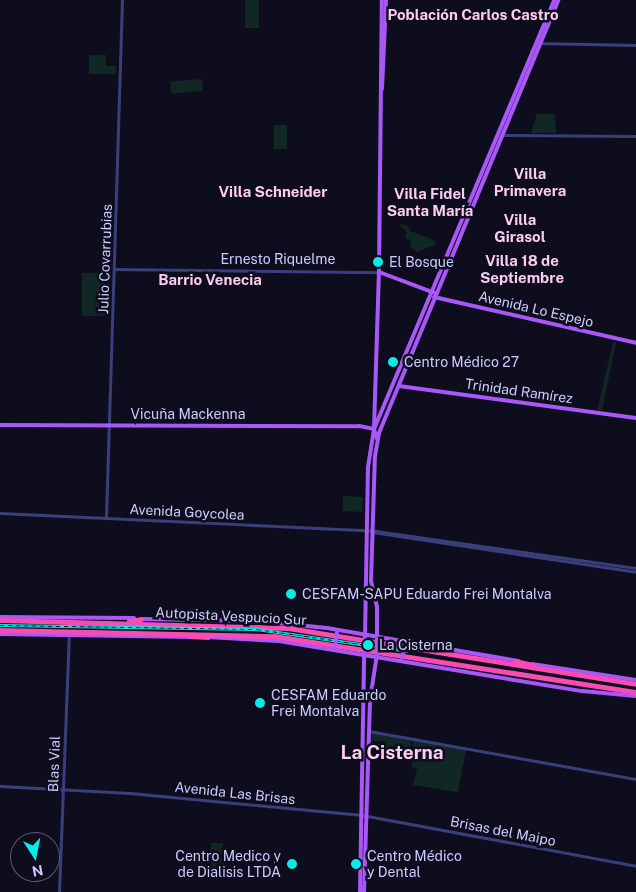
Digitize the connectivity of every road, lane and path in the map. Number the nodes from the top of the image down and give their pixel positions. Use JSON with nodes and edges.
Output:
{"nodes":[{"id":1,"x":122,"y":0,"type":"edge"},
{"id":2,"x":382,"y":0,"type":"edge"},
{"id":3,"x":386,"y":0,"type":"edge"},
{"id":4,"x":554,"y":0,"type":"edge"},
{"id":5,"x":558,"y":0,"type":"edge"},
{"id":6,"x":541,"y":42,"type":"junction"},
{"id":7,"x":536,"y":43,"type":"junction"},
{"id":8,"x":636,"y":46,"type":"edge"},
{"id":9,"x":382,"y":89,"type":"junction"},
{"id":10,"x":515,"y":99,"type":"junction"},
{"id":11,"x":500,"y":130,"type":"junction"},
{"id":12,"x":503,"y":135,"type":"junction"},
{"id":13,"x":636,"y":136,"type":"edge"},
{"id":14,"x":115,"y":270,"type":"junction"},
{"id":15,"x":379,"y":272,"type":"junction"},
{"id":16,"x":434,"y":295,"type":"junction"},
{"id":17,"x":636,"y":343,"type":"edge"},
{"id":18,"x":396,"y":380,"type":"junction"},
{"id":19,"x":399,"y":386,"type":"junction"},
{"id":20,"x":636,"y":418,"type":"edge"},
{"id":21,"x":0,"y":424,"type":"edge"},
{"id":22,"x":109,"y":425,"type":"junction"},
{"id":23,"x":374,"y":429,"type":"junction"},
{"id":24,"x":377,"y":441,"type":"junction"},
{"id":25,"x":0,"y":513,"type":"edge"},
{"id":26,"x":106,"y":518,"type":"junction"},
{"id":27,"x":366,"y":531,"type":"junction"},
{"id":28,"x":372,"y":531,"type":"junction"},
{"id":29,"x":636,"y":570,"type":"edge"},
{"id":30,"x":0,"y":618,"type":"edge"},
{"id":31,"x":141,"y":618,"type":"junction"},
{"id":32,"x":365,"y":622,"type":"junction"},
{"id":33,"x":117,"y":623,"type":"junction"},
{"id":34,"x":378,"y":626,"type":"junction"},
{"id":35,"x":0,"y":630,"type":"edge"},
{"id":36,"x":339,"y":631,"type":"junction"},
{"id":37,"x":143,"y":632,"type":"junction"},
{"id":38,"x":355,"y":632,"type":"junction"},
{"id":39,"x":0,"y":634,"type":"edge"},
{"id":40,"x":365,"y":635,"type":"junction"},
{"id":41,"x":69,"y":636,"type":"junction"},
{"id":42,"x":208,"y":637,"type":"junction"},
{"id":43,"x":377,"y":637,"type":"junction"},
{"id":44,"x":386,"y":637,"type":"junction"},
{"id":45,"x":404,"y":641,"type":"junction"},
{"id":46,"x":336,"y":649,"type":"junction"},
{"id":47,"x":353,"y":652,"type":"junction"},
{"id":48,"x":364,"y":653,"type":"junction"},
{"id":49,"x":377,"y":655,"type":"junction"},
{"id":50,"x":387,"y":658,"type":"junction"},
{"id":51,"x":401,"y":659,"type":"junction"},
{"id":52,"x":515,"y":661,"type":"junction"},
{"id":53,"x":364,"y":664,"type":"junction"},
{"id":54,"x":375,"y":671,"type":"junction"},
{"id":55,"x":577,"y":676,"type":"junction"},
{"id":56,"x":510,"y":677,"type":"junction"},
{"id":57,"x":636,"y":680,"type":"edge"},
{"id":58,"x":574,"y":684,"type":"junction"},
{"id":59,"x":636,"y":684,"type":"edge"},
{"id":60,"x":636,"y":692,"type":"edge"},
{"id":61,"x":636,"y":696,"type":"edge"},
{"id":62,"x":365,"y":725,"type":"junction"},
{"id":63,"x":369,"y":731,"type":"junction"},
{"id":64,"x":636,"y":779,"type":"edge"},
{"id":65,"x":0,"y":786,"type":"edge"},
{"id":66,"x":63,"y":789,"type":"junction"},
{"id":67,"x":364,"y":816,"type":"junction"},
{"id":68,"x":636,"y":866,"type":"edge"},
{"id":69,"x":60,"y":892,"type":"edge"},
{"id":70,"x":360,"y":892,"type":"edge"},
{"id":71,"x":364,"y":892,"type":"edge"}],
"edges":[{"from":1,"to":14,"type":"street","name":"Julio Covarrubias"},
{"from":2,"to":9,"type":"main road"},
{"from":3,"to":9,"type":"main road"},
{"from":4,"to":7,"type":"main road"},
{"from":5,"to":6,"type":"main road"},
{"from":6,"to":7,"type":"street"},
{"from":6,"to":8,"type":"street"},
{"from":6,"to":10,"type":"main road"},
{"from":7,"to":10,"type":"main road"},
{"from":9,"to":15,"type":"main road"},
{"from":10,"to":11,"type":"main road"},
{"from":10,"to":12,"type":"main road"},
{"from":11,"to":12,"type":"main road"},
{"from":11,"to":16,"type":"main road"},
{"from":12,"to":13,"type":"street"},
{"from":12,"to":16,"type":"main road"},
{"from":14,"to":15,"type":"street","name":"Ernesto Riquelme"},
{"from":14,"to":22,"type":"street","name":"Julio Covarrubias"},
{"from":15,"to":16,"type":"main road","name":"Ernesto Riquelme"},
{"from":15,"to":23,"type":"main road"},
{"from":16,"to":17,"type":"main road","name":"Avenida Lo Espejo"},
{"from":16,"to":18,"type":"main road"},
{"from":16,"to":19,"type":"main road"},
{"from":18,"to":19,"type":"main road"},
{"from":18,"to":23,"type":"main road"},
{"from":19,"to":20,"type":"main road","name":"Trinidad Ramírez"},
{"from":19,"to":24,"type":"main road"},
{"from":21,"to":22,"type":"main road","name":"Vicuña Mackenna"},
{"from":22,"to":23,"type":"main road","name":"Vicuña Mackenna"},
{"from":22,"to":26,"type":"street","name":"Julio Covarrubias"},
{"from":23,"to":24,"type":"main road"},
{"from":23,"to":27,"type":"main road"},
{"from":24,"to":28,"type":"main road"},
{"from":25,"to":26,"type":"street","name":"Avenida Goycolea"},
{"from":26,"to":27,"type":"street","name":"Avenida Goycolea"},
{"from":27,"to":28,"type":"street","name":"Avenida Goycolea"},
{"from":27,"to":32,"type":"main road"},
{"from":28,"to":29,"type":"street","name":"Avenida Goycolea"},
{"from":28,"to":34,"type":"main road"},
{"from":30,"to":31,"type":"main road"},
{"from":30,"to":33,"type":"highway","name":"Autopista Vespucio Sur"},
{"from":31,"to":33,"type":"highway"},
{"from":31,"to":36,"type":"main road"},
{"from":32,"to":38,"type":"main road"},
{"from":32,"to":40,"type":"main road"},
{"from":33,"to":55,"type":"highway","name":"Autopista Vespucio Sur"},
{"from":34,"to":43,"type":"main road"},
{"from":34,"to":44,"type":"main road"},
{"from":35,"to":37,"type":"highway","name":"Autopista Vespucio Sur"},
{"from":36,"to":38,"type":"main road"},
{"from":36,"to":46,"type":"main road","bridge":true},
{"from":37,"to":42,"type":"highway"},
{"from":37,"to":58,"type":"highway","name":"Autopista Vespucio Sur"},
{"from":38,"to":40,"type":"main road"},
{"from":39,"to":41,"type":"main road"},
{"from":40,"to":43,"type":"main road"},
{"from":40,"to":48,"type":"main road","bridge":true},
{"from":41,"to":42,"type":"main road"},
{"from":41,"to":66,"type":"street","name":"Blas Vial"},
{"from":42,"to":46,"type":"main road"},
{"from":43,"to":44,"type":"main road"},
{"from":43,"to":49,"type":"main road","bridge":true},
{"from":44,"to":45,"type":"main road"},
{"from":45,"to":51,"type":"main road","bridge":true},
{"from":45,"to":52,"type":"main road"},
{"from":46,"to":47,"type":"main road"},
{"from":47,"to":48,"type":"main road"},
{"from":47,"to":53,"type":"main road"},
{"from":48,"to":49,"type":"main road"},
{"from":48,"to":53,"type":"main road"},
{"from":49,"to":50,"type":"main road"},
{"from":49,"to":54,"type":"main road"},
{"from":50,"to":51,"type":"main road"},
{"from":50,"to":54,"type":"main road"},
{"from":51,"to":56,"type":"main road"},
{"from":52,"to":55,"type":"highway"},
{"from":52,"to":57,"type":"main road"},
{"from":53,"to":62,"type":"main road"},
{"from":54,"to":63,"type":"main road"},
{"from":55,"to":59,"type":"highway","name":"Autopista Vespucio Sur"},
{"from":56,"to":58,"type":"highway"},
{"from":56,"to":61,"type":"main road"},
{"from":58,"to":60,"type":"highway","name":"Autopista Vespucio Sur"},
{"from":62,"to":63,"type":"main road"},
{"from":62,"to":67,"type":"main road"},
{"from":63,"to":64,"type":"street"},
{"from":63,"to":67,"type":"main road"},
{"from":65,"to":66,"type":"street","name":"Avenida Las Brisas"},
{"from":66,"to":67,"type":"street","name":"Avenida Las Brisas"},
{"from":66,"to":69,"type":"street","name":"Blas Vial"},
{"from":67,"to":68,"type":"street","name":"Brisas del Maipo"},
{"from":67,"to":70,"type":"main road"},
{"from":67,"to":71,"type":"main road"}]}
